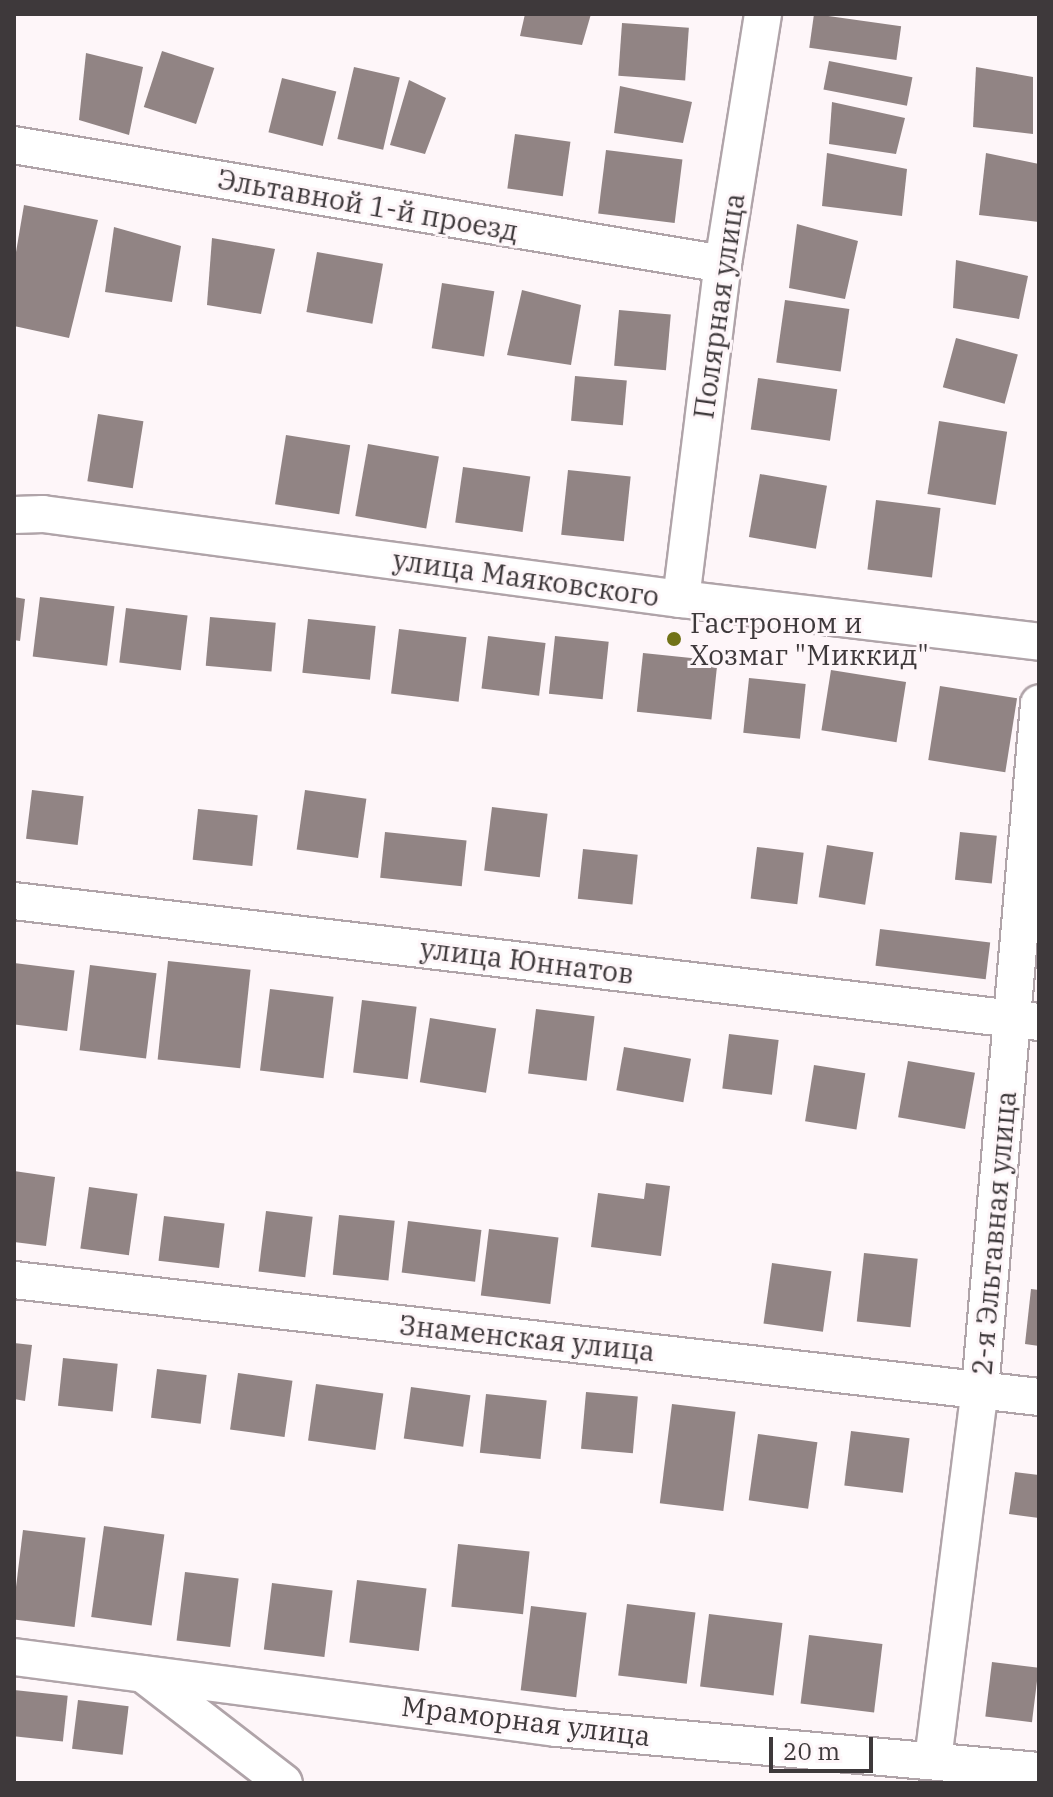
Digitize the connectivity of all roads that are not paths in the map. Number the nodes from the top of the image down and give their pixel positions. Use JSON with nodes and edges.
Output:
{"nodes":[{"id":1,"x":763,"y":14,"type":"edge"},
{"id":2,"x":14,"y":145,"type":"edge"},
{"id":3,"x":723,"y":264,"type":"junction"},
{"id":4,"x":14,"y":515,"type":"edge"},
{"id":5,"x":681,"y":599,"type":"junction"},
{"id":6,"x":1039,"y":642,"type":"edge"},
{"id":7,"x":1039,"y":704,"type":"edge"},
{"id":8,"x":14,"y":901,"type":"edge"},
{"id":9,"x":1026,"y":1021,"type":"edge"},
{"id":10,"x":14,"y":1280,"type":"edge"},
{"id":11,"x":980,"y":1390,"type":"junction"},
{"id":12,"x":1039,"y":1397,"type":"edge"},
{"id":13,"x":14,"y":1657,"type":"edge"},
{"id":14,"x":141,"y":1672,"type":"junction"},
{"id":15,"x":933,"y":1760,"type":"junction"},
{"id":16,"x":1039,"y":1771,"type":"edge"},
{"id":17,"x":284,"y":1783,"type":"edge"}],
"edges":[{"from":1,"to":3,"type":"street","name":"Полярная улица"},
{"from":2,"to":3,"type":"street","name":"Эльтавной 1-й проезд"},
{"from":3,"to":5,"type":"street","name":"Полярная улица"},
{"from":4,"to":5,"type":"street","name":"улица Маяковского"},
{"from":5,"to":6,"type":"street","name":"улица Маяковского"},
{"from":7,"to":9,"type":"street","name":"2-я Эльтавная улица"},
{"from":8,"to":9,"type":"street","name":"улица Юннатов"},
{"from":9,"to":11,"type":"street","name":"2-я Эльтавная улица"},
{"from":10,"to":11,"type":"street","name":"Знаменская улица"},
{"from":11,"to":12,"type":"street","name":"Знаменская улица"},
{"from":11,"to":15,"type":"street","name":"2-я Эльтавная улица"},
{"from":13,"to":14,"type":"street","name":"Мраморная улица"},
{"from":14,"to":15,"type":"street","name":"Мраморная улица"},
{"from":14,"to":17,"type":"street"},
{"from":15,"to":16,"type":"street","name":"Мраморная улица"}]}
